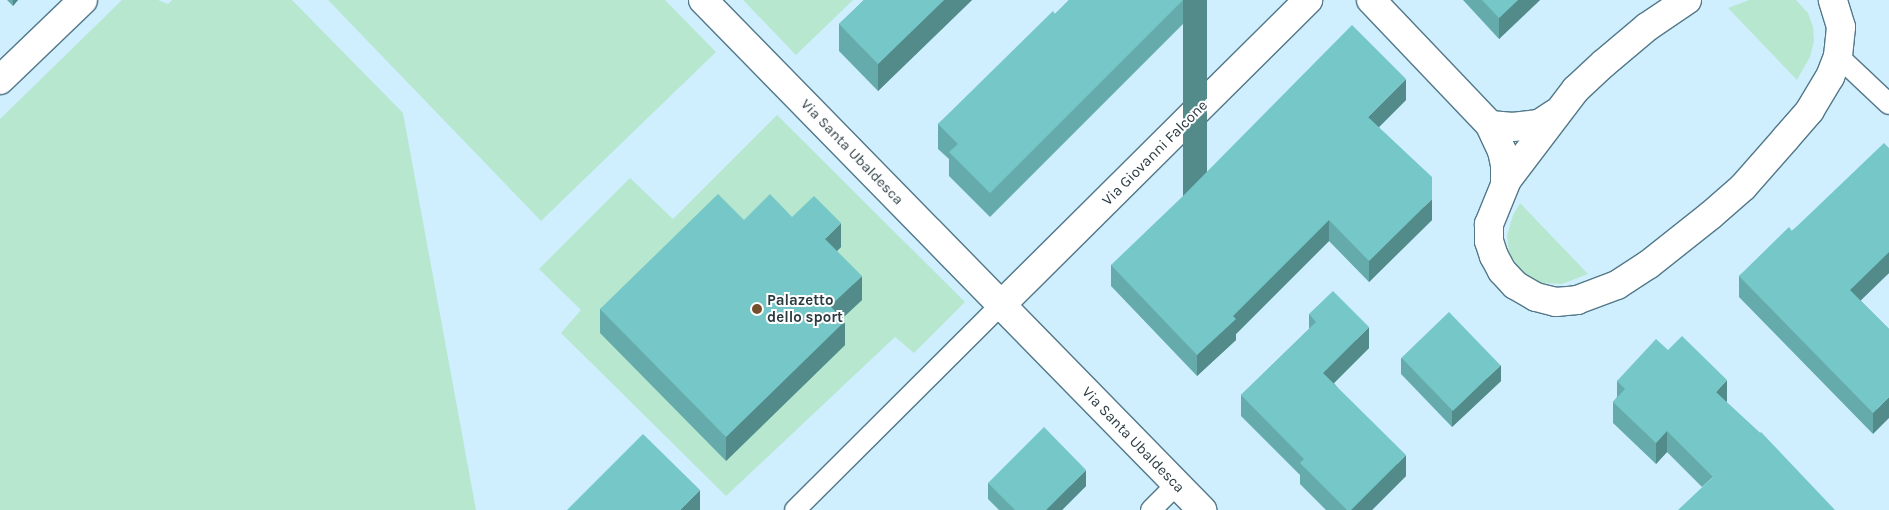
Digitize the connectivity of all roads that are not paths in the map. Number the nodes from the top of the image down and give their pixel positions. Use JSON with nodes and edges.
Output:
{"nodes":[{"id":1,"x":83,"y":0,"type":"edge"},
{"id":2,"x":703,"y":0,"type":"edge"},
{"id":3,"x":1308,"y":0,"type":"edge"},
{"id":4,"x":1372,"y":0,"type":"edge"},
{"id":5,"x":1687,"y":0,"type":"edge"},
{"id":6,"x":1837,"y":6,"type":"edge"},
{"id":7,"x":1838,"y":56,"type":"junction"},
{"id":8,"x":0,"y":80,"type":"edge"},
{"id":9,"x":1889,"y":104,"type":"edge"},
{"id":10,"x":1556,"y":113,"type":"junction"},
{"id":11,"x":1490,"y":125,"type":"junction"},
{"id":12,"x":1505,"y":184,"type":"junction"},
{"id":13,"x":1001,"y":305,"type":"junction"},
{"id":14,"x":1177,"y":484,"type":"junction"},
{"id":15,"x":795,"y":510,"type":"edge"},
{"id":16,"x":1150,"y":510,"type":"edge"},
{"id":17,"x":1202,"y":510,"type":"edge"}],
"edges":[{"from":1,"to":8,"type":"street"},
{"from":2,"to":13,"type":"street","name":"Via Santa Ubaldesca"},
{"from":3,"to":13,"type":"street","name":"Via Giovanni Falcone"},
{"from":4,"to":11,"type":"street"},
{"from":5,"to":10,"type":"street"},
{"from":6,"to":7,"type":"street"},
{"from":7,"to":9,"type":"lane"},
{"from":7,"to":12,"type":"street"},
{"from":10,"to":11,"type":"street"},
{"from":10,"to":12,"type":"street"},
{"from":11,"to":12,"type":"street"},
{"from":13,"to":14,"type":"street","name":"Via Santa Ubaldesca"},
{"from":13,"to":15,"type":"lane"},
{"from":14,"to":16,"type":"lane"},
{"from":14,"to":17,"type":"street","name":"Via Santa Ubaldesca"}]}
